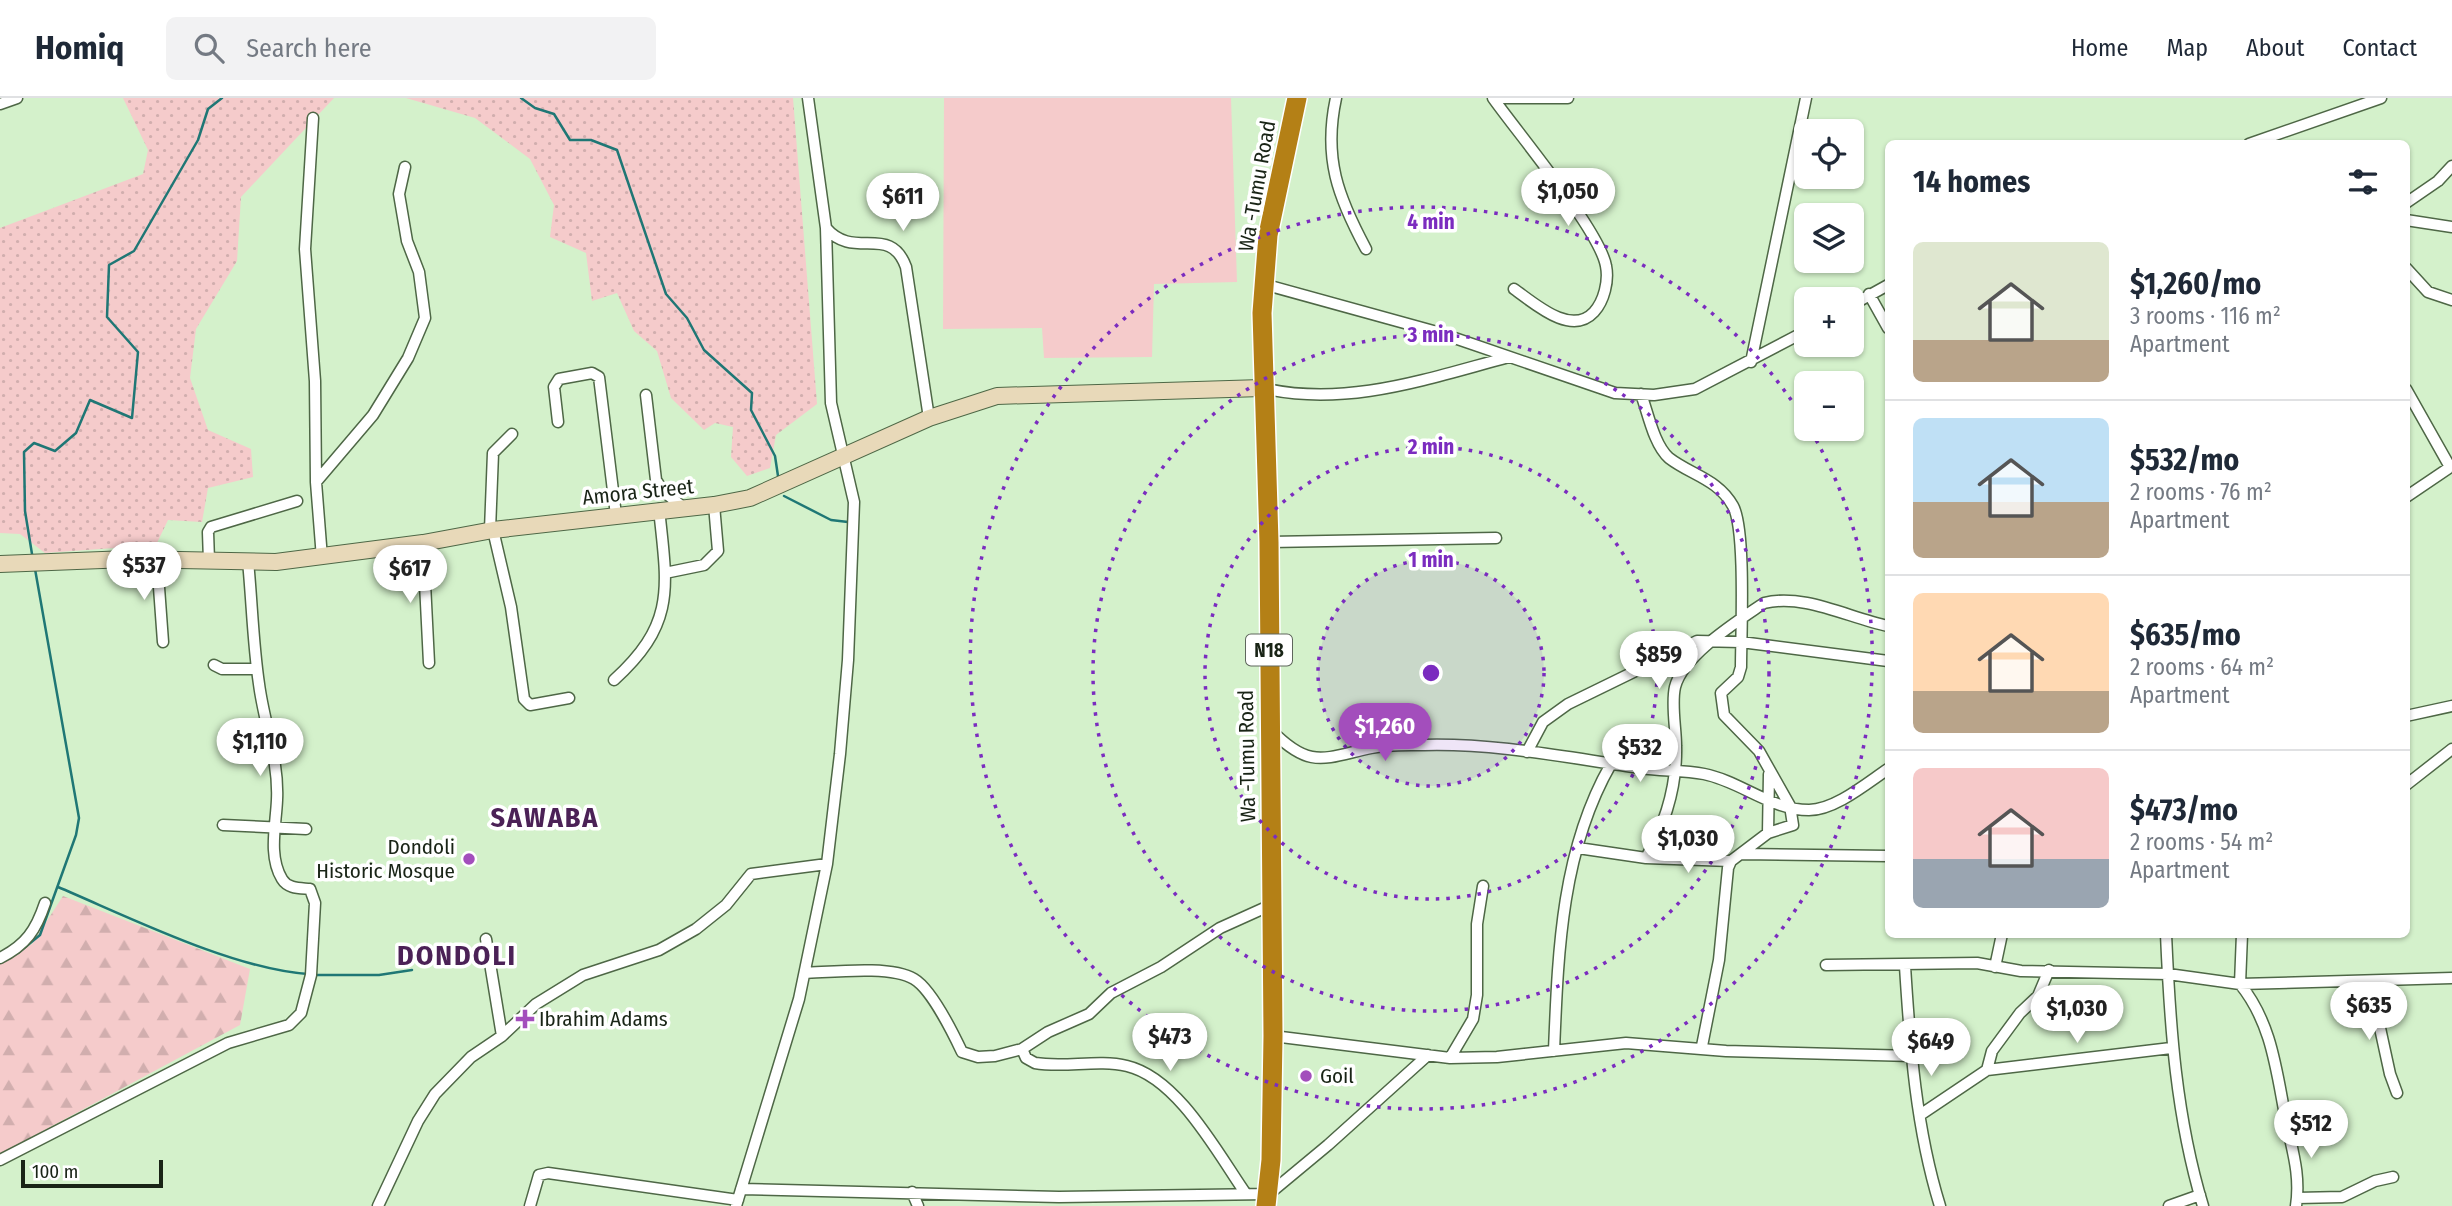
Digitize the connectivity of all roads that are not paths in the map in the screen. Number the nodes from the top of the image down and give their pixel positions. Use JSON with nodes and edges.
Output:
{"nodes":[{"id":1,"x":808,"y":98,"type":"edge"},
{"id":2,"x":1297,"y":98,"type":"edge"},
{"id":3,"x":1336,"y":98,"type":"edge"},
{"id":4,"x":1494,"y":98,"type":"edge"},
{"id":5,"x":1568,"y":98,"type":"edge"},
{"id":6,"x":1806,"y":98,"type":"edge"},
{"id":7,"x":2381,"y":98,"type":"edge"},
{"id":8,"x":313,"y":118,"type":"dead end"},
{"id":9,"x":2261,"y":140,"type":"edge"},
{"id":10,"x":2452,"y":166,"type":"edge"},
{"id":11,"x":405,"y":167,"type":"dead end"},
{"id":12,"x":2410,"y":200,"type":"edge"},
{"id":13,"x":2410,"y":221,"type":"edge"},
{"id":14,"x":2452,"y":227,"type":"edge"},
{"id":15,"x":826,"y":228,"type":"junction"},
{"id":16,"x":1366,"y":249,"type":"dead end"},
{"id":17,"x":2410,"y":272,"type":"edge"},
{"id":18,"x":1264,"y":284,"type":"junction"},
{"id":19,"x":1885,"y":286,"type":"edge"},
{"id":20,"x":1514,"y":289,"type":"dead end"},
{"id":21,"x":1869,"y":294,"type":"junction"},
{"id":22,"x":1864,"y":297,"type":"edge"},
{"id":23,"x":2452,"y":300,"type":"edge"},
{"id":24,"x":1885,"y":323,"type":"edge"},
{"id":25,"x":1794,"y":338,"type":"edge"},
{"id":26,"x":1509,"y":356,"type":"junction"},
{"id":27,"x":1751,"y":362,"type":"junction"},
{"id":28,"x":1262,"y":388,"type":"junction"},
{"id":29,"x":1641,"y":394,"type":"junction"},
{"id":30,"x":646,"y":395,"type":"dead end"},
{"id":31,"x":2410,"y":395,"type":"edge"},
{"id":32,"x":929,"y":418,"type":"junction"},
{"id":33,"x":558,"y":422,"type":"dead end"},
{"id":34,"x":512,"y":434,"type":"dead end"},
{"id":35,"x":845,"y":456,"type":"junction"},
{"id":36,"x":2451,"y":466,"type":"edge"},
{"id":37,"x":316,"y":482,"type":"junction"},
{"id":38,"x":2410,"y":494,"type":"edge"},
{"id":39,"x":297,"y":501,"type":"dead end"},
{"id":40,"x":715,"y":505,"type":"junction"},
{"id":41,"x":684,"y":508,"type":"junction"},
{"id":42,"x":659,"y":509,"type":"junction"},
{"id":43,"x":616,"y":514,"type":"junction"},
{"id":44,"x":492,"y":530,"type":"junction"},
{"id":45,"x":1496,"y":538,"type":"dead end"},
{"id":46,"x":1269,"y":542,"type":"junction"},
{"id":47,"x":423,"y":543,"type":"junction"},
{"id":48,"x":322,"y":558,"type":"junction"},
{"id":49,"x":157,"y":560,"type":"junction"},
{"id":50,"x":209,"y":561,"type":"junction"},
{"id":51,"x":248,"y":561,"type":"junction"},
{"id":52,"x":0,"y":564,"type":"edge"},
{"id":53,"x":665,"y":573,"type":"junction"},
{"id":54,"x":1741,"y":618,"type":"junction"},
{"id":55,"x":1885,"y":625,"type":"edge"},
{"id":56,"x":1713,"y":641,"type":"junction"},
{"id":57,"x":163,"y":642,"type":"dead end"},
{"id":58,"x":1741,"y":642,"type":"junction"},
{"id":59,"x":1885,"y":661,"type":"edge"},
{"id":60,"x":429,"y":663,"type":"dead end"},
{"id":61,"x":214,"y":665,"type":"dead end"},
{"id":62,"x":257,"y":669,"type":"junction"},
{"id":63,"x":614,"y":680,"type":"dead end"},
{"id":64,"x":569,"y":698,"type":"dead end"},
{"id":65,"x":2452,"y":706,"type":"edge"},
{"id":66,"x":2410,"y":715,"type":"edge"},
{"id":67,"x":1269,"y":728,"type":"junction"},
{"id":68,"x":2452,"y":749,"type":"edge"},
{"id":69,"x":1527,"y":752,"type":"junction"},
{"id":70,"x":1611,"y":764,"type":"junction"},
{"id":71,"x":1885,"y":771,"type":"edge"},
{"id":72,"x":1674,"y":772,"type":"junction"},
{"id":73,"x":1769,"y":774,"type":"junction"},
{"id":74,"x":2410,"y":782,"type":"edge"},
{"id":75,"x":1767,"y":801,"type":"junction"},
{"id":76,"x":1790,"y":806,"type":"junction"},
{"id":77,"x":223,"y":825,"type":"dead end"},
{"id":78,"x":273,"y":827,"type":"junction"},
{"id":79,"x":306,"y":829,"type":"dead end"},
{"id":80,"x":1768,"y":833,"type":"junction"},
{"id":81,"x":1578,"y":848,"type":"junction"},
{"id":82,"x":1741,"y":854,"type":"junction"},
{"id":83,"x":1885,"y":856,"type":"edge"},
{"id":84,"x":1646,"y":858,"type":"junction"},
{"id":85,"x":1731,"y":862,"type":"junction"},
{"id":86,"x":827,"y":864,"type":"junction"},
{"id":87,"x":1483,"y":886,"type":"dead end"},
{"id":88,"x":45,"y":903,"type":"dead end"},
{"id":89,"x":1271,"y":905,"type":"junction"},
{"id":90,"x":2001,"y":938,"type":"edge"},
{"id":91,"x":2166,"y":938,"type":"edge"},
{"id":92,"x":2242,"y":938,"type":"edge"},
{"id":93,"x":486,"y":939,"type":"dead end"},
{"id":94,"x":0,"y":958,"type":"edge"},
{"id":95,"x":1825,"y":965,"type":"dead end"},
{"id":96,"x":1905,"y":966,"type":"junction"},
{"id":97,"x":1995,"y":967,"type":"junction"},
{"id":98,"x":2049,"y":970,"type":"junction"},
{"id":99,"x":805,"y":973,"type":"junction"},
{"id":100,"x":2168,"y":974,"type":"junction"},
{"id":101,"x":2452,"y":978,"type":"edge"},
{"id":102,"x":2370,"y":982,"type":"junction"},
{"id":103,"x":2240,"y":984,"type":"junction"},
{"id":104,"x":502,"y":1036,"type":"junction"},
{"id":105,"x":1273,"y":1037,"type":"junction"},
{"id":106,"x":1702,"y":1046,"type":"junction"},
{"id":107,"x":2171,"y":1048,"type":"junction"},
{"id":108,"x":1022,"y":1049,"type":"junction"},
{"id":109,"x":1554,"y":1051,"type":"junction"},
{"id":110,"x":1428,"y":1055,"type":"junction"},
{"id":111,"x":1913,"y":1056,"type":"junction"},
{"id":112,"x":1450,"y":1058,"type":"junction"},
{"id":113,"x":1987,"y":1070,"type":"junction"},
{"id":114,"x":2397,"y":1093,"type":"dead end"},
{"id":115,"x":1920,"y":1115,"type":"junction"},
{"id":116,"x":0,"y":1160,"type":"edge"},
{"id":117,"x":2393,"y":1177,"type":"dead end"},
{"id":118,"x":912,"y":1192,"type":"junction"},
{"id":119,"x":1246,"y":1194,"type":"junction"},
{"id":120,"x":738,"y":1198,"type":"edge"},
{"id":121,"x":1267,"y":1200,"type":"edge"},
{"id":122,"x":2201,"y":1200,"type":"edge"},
{"id":123,"x":2297,"y":1202,"type":"edge"},
{"id":124,"x":378,"y":1206,"type":"edge"},
{"id":125,"x":530,"y":1206,"type":"edge"},
{"id":126,"x":918,"y":1206,"type":"edge"},
{"id":127,"x":1940,"y":1206,"type":"edge"},
{"id":128,"x":2169,"y":1206,"type":"edge"}],
"edges":[{"from":1,"to":15,"type":"street"},
{"from":2,"to":18,"type":"highway","name":"Wa -Tumu Road","number":"N18"},
{"from":3,"to":16,"type":"street"},
{"from":4,"to":5,"type":"street"},
{"from":4,"to":20,"type":"street"},
{"from":6,"to":27,"type":"street"},
{"from":7,"to":9,"type":"street"},
{"from":8,"to":37,"type":"street"},
{"from":10,"to":12,"type":"street"},
{"from":11,"to":37,"type":"street"},
{"from":13,"to":14,"type":"street"},
{"from":15,"to":32,"type":"street"},
{"from":15,"to":35,"type":"street"},
{"from":17,"to":23,"type":"street"},
{"from":18,"to":26,"type":"street"},
{"from":18,"to":28,"type":"highway","name":"Wa -Tumu Road","number":"N18"},
{"from":19,"to":21,"type":"street"},
{"from":21,"to":22,"type":"street"},
{"from":21,"to":24,"type":"street"},
{"from":25,"to":27,"type":"street"},
{"from":26,"to":28,"type":"street"},
{"from":26,"to":29,"type":"street"},
{"from":27,"to":29,"type":"street"},
{"from":28,"to":32,"type":"street","name":"Amora Street"},
{"from":28,"to":46,"type":"highway","name":"Wa -Tumu Road","number":"N18"},
{"from":29,"to":54,"type":"street"},
{"from":30,"to":41,"type":"street"},
{"from":31,"to":36,"type":"street"},
{"from":32,"to":35,"type":"street","name":"Amora Street"},
{"from":33,"to":43,"type":"street"},
{"from":34,"to":44,"type":"street"},
{"from":35,"to":40,"type":"street","name":"Amora Street"},
{"from":35,"to":86,"type":"street"},
{"from":36,"to":38,"type":"street"},
{"from":37,"to":48,"type":"street"},
{"from":39,"to":50,"type":"street"},
{"from":40,"to":41,"type":"street","name":"Amora Street"},
{"from":40,"to":53,"type":"street"},
{"from":41,"to":42,"type":"street","name":"Amora Street"},
{"from":42,"to":43,"type":"street","name":"Amora Street"},
{"from":42,"to":53,"type":"street"},
{"from":43,"to":44,"type":"street","name":"Amora Street"},
{"from":44,"to":47,"type":"street","name":"Amora Street"},
{"from":44,"to":64,"type":"street"},
{"from":45,"to":46,"type":"street"},
{"from":46,"to":67,"type":"highway","name":"Wa -Tumu Road","number":"N18"},
{"from":47,"to":48,"type":"street","name":"Amora Street"},
{"from":47,"to":60,"type":"street"},
{"from":48,"to":51,"type":"street","name":"Amora Street"},
{"from":49,"to":50,"type":"street","name":"Amora Street"},
{"from":49,"to":52,"type":"street","name":"Amora Street"},
{"from":49,"to":57,"type":"street"},
{"from":50,"to":51,"type":"street","name":"Amora Street"},
{"from":51,"to":62,"type":"street"},
{"from":53,"to":63,"type":"street"},
{"from":54,"to":55,"type":"street"},
{"from":54,"to":56,"type":"street"},
{"from":54,"to":58,"type":"street"},
{"from":56,"to":58,"type":"street"},
{"from":56,"to":69,"type":"street"},
{"from":56,"to":72,"type":"street"},
{"from":58,"to":59,"type":"street"},
{"from":58,"to":73,"type":"street"},
{"from":61,"to":62,"type":"street"},
{"from":62,"to":78,"type":"street"},
{"from":65,"to":66,"type":"street"},
{"from":67,"to":69,"type":"street"},
{"from":67,"to":89,"type":"highway","name":"Wa -Tumu Road","number":"N18"},
{"from":68,"to":74,"type":"street"},
{"from":69,"to":70,"type":"street"},
{"from":70,"to":72,"type":"street"},
{"from":70,"to":81,"type":"street"},
{"from":71,"to":76,"type":"street"},
{"from":72,"to":75,"type":"street"},
{"from":72,"to":84,"type":"street"},
{"from":73,"to":75,"type":"street"},
{"from":73,"to":76,"type":"street"},
{"from":75,"to":76,"type":"street"},
{"from":75,"to":80,"type":"street"},
{"from":76,"to":80,"type":"street"},
{"from":77,"to":78,"type":"street"},
{"from":78,"to":79,"type":"street"},
{"from":78,"to":116,"type":"street"},
{"from":80,"to":82,"type":"street"},
{"from":81,"to":84,"type":"street"},
{"from":81,"to":109,"type":"street"},
{"from":82,"to":83,"type":"street"},
{"from":82,"to":85,"type":"street"},
{"from":84,"to":85,"type":"street"},
{"from":85,"to":106,"type":"street"},
{"from":86,"to":99,"type":"street"},
{"from":86,"to":104,"type":"street"},
{"from":87,"to":112,"type":"street"},
{"from":88,"to":94,"type":"street"},
{"from":89,"to":105,"type":"highway","name":"Wa -Tumu Road","number":"N18"},
{"from":89,"to":108,"type":"street"},
{"from":90,"to":97,"type":"street"},
{"from":91,"to":100,"type":"street"},
{"from":92,"to":103,"type":"street"},
{"from":93,"to":104,"type":"street"},
{"from":95,"to":96,"type":"street"},
{"from":96,"to":97,"type":"street"},
{"from":96,"to":111,"type":"street"},
{"from":97,"to":98,"type":"street"},
{"from":98,"to":100,"type":"street"},
{"from":98,"to":113,"type":"street"},
{"from":99,"to":108,"type":"street"},
{"from":99,"to":120,"type":"street"},
{"from":100,"to":103,"type":"street"},
{"from":100,"to":107,"type":"street"},
{"from":101,"to":102,"type":"street"},
{"from":102,"to":103,"type":"street"},
{"from":102,"to":114,"type":"street"},
{"from":103,"to":123,"type":"street"},
{"from":104,"to":124,"type":"street"},
{"from":105,"to":110,"type":"street"},
{"from":105,"to":121,"type":"highway","name":"Wa -Tumu Road","number":"N18"},
{"from":106,"to":109,"type":"street"},
{"from":106,"to":111,"type":"street"},
{"from":107,"to":113,"type":"street"},
{"from":107,"to":122,"type":"street"},
{"from":108,"to":119,"type":"street"},
{"from":109,"to":112,"type":"street"},
{"from":110,"to":112,"type":"street"},
{"from":110,"to":121,"type":"street"},
{"from":111,"to":115,"type":"street"},
{"from":113,"to":115,"type":"street"},
{"from":115,"to":127,"type":"street"},
{"from":117,"to":123,"type":"street"},
{"from":118,"to":119,"type":"street"},
{"from":118,"to":120,"type":"street"},
{"from":118,"to":126,"type":"street"},
{"from":119,"to":121,"type":"street"},
{"from":120,"to":125,"type":"street"},
{"from":122,"to":128,"type":"street"}]}
